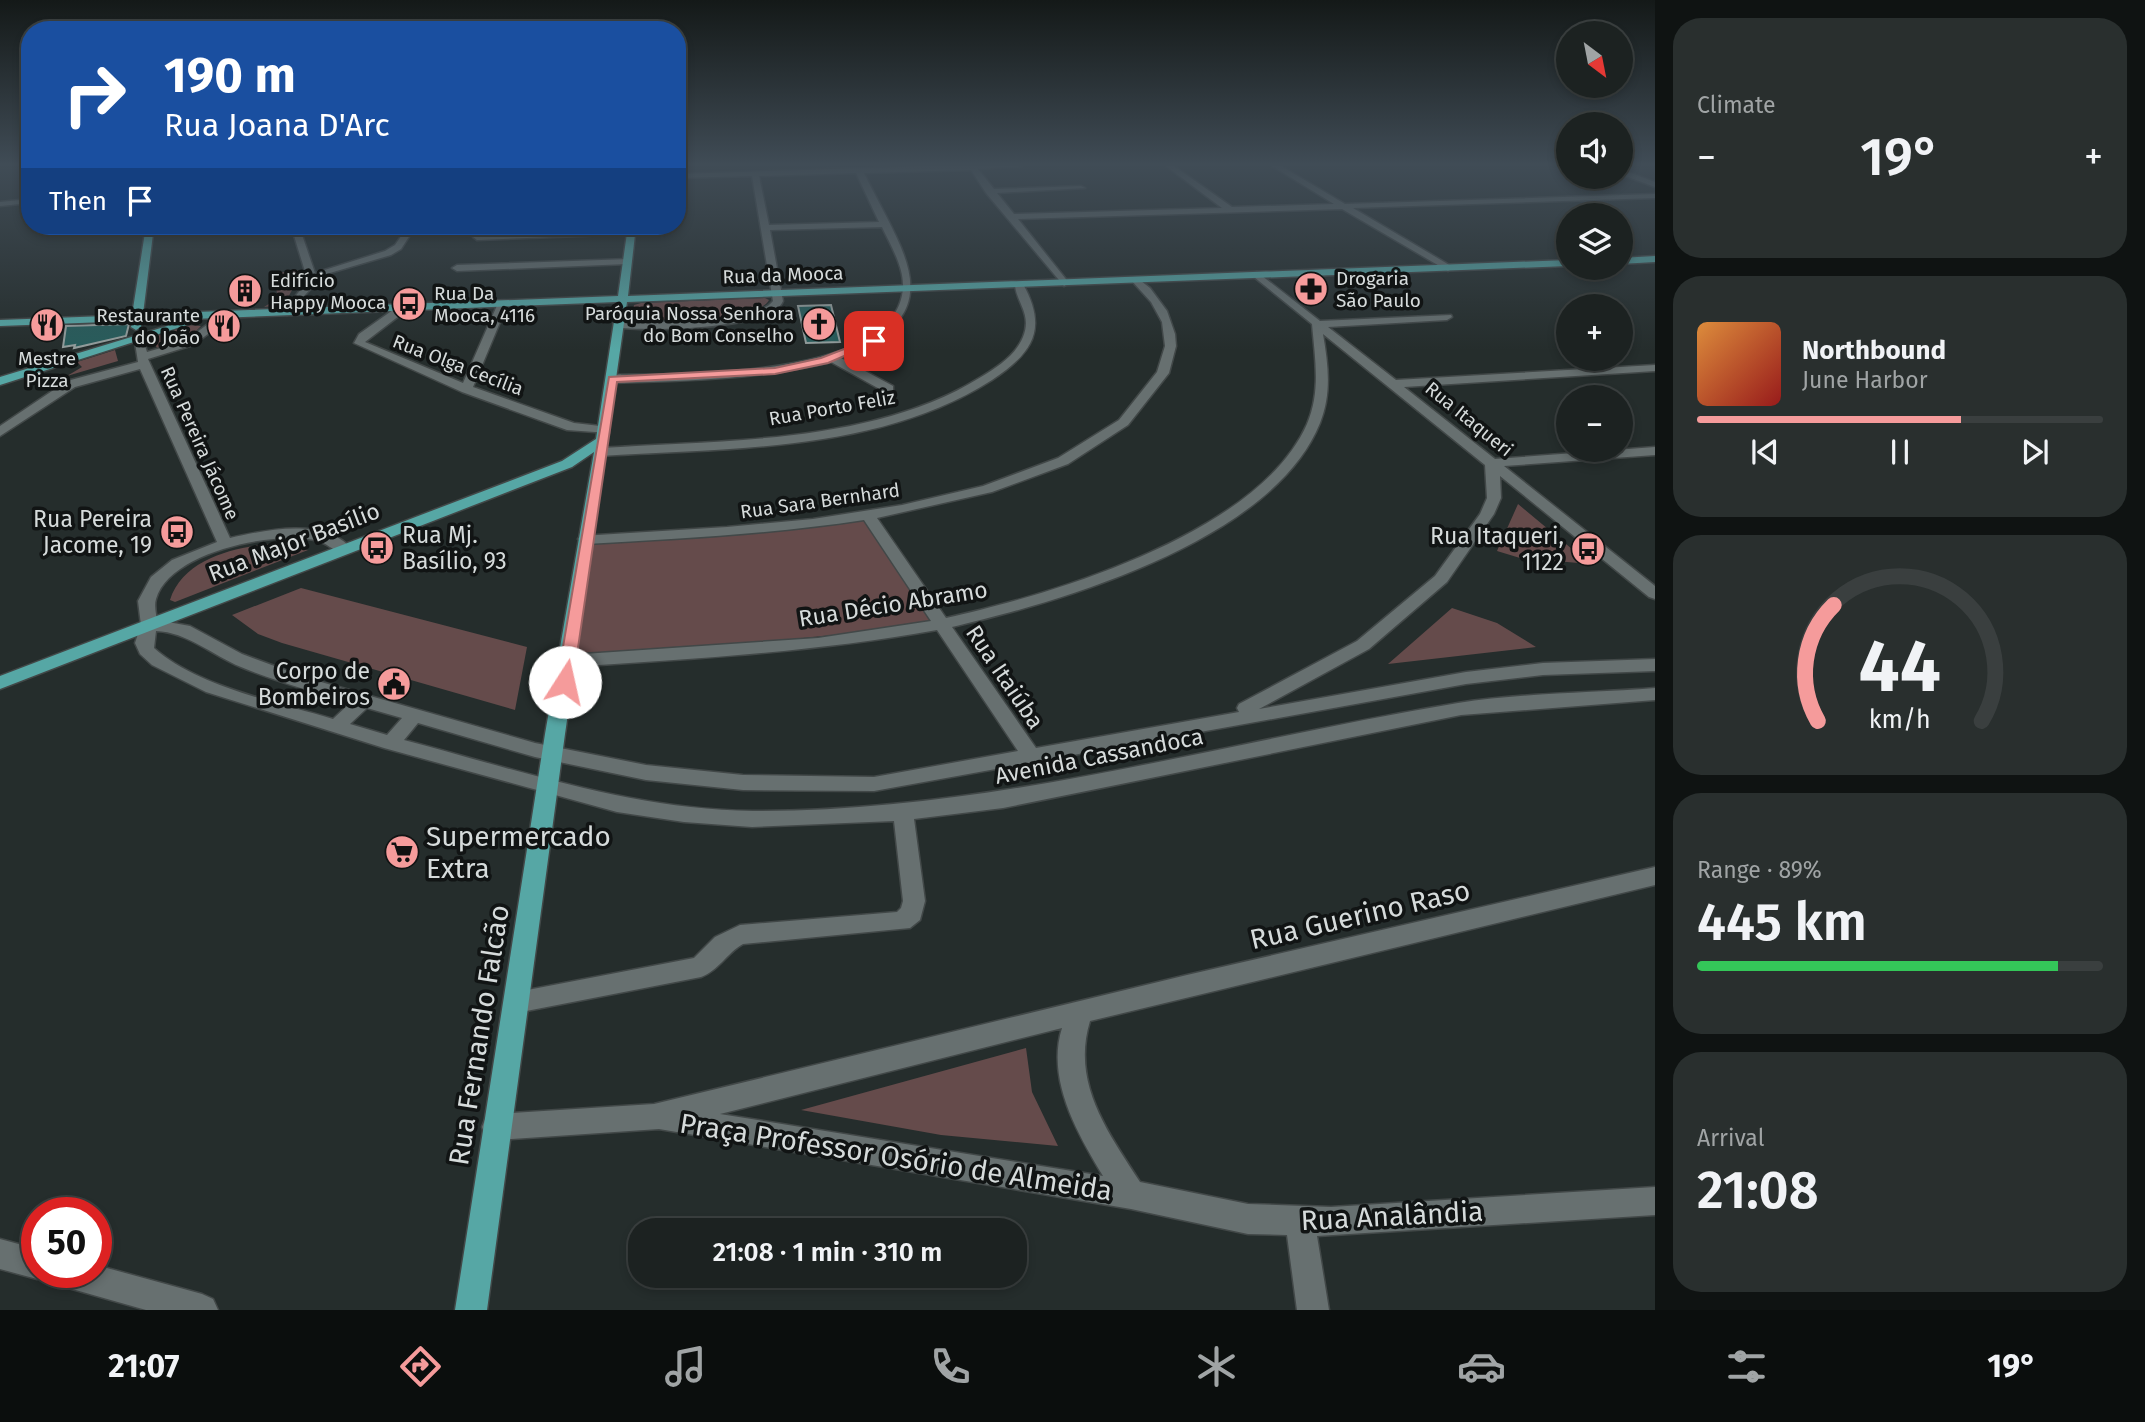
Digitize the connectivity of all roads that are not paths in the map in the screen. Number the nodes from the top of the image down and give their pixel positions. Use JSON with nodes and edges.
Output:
{"nodes":[{"id":1,"x":764,"y":227,"type":"edge"},
{"id":2,"x":883,"y":227,"type":"edge"},
{"id":3,"x":1020,"y":227,"type":"edge"},
{"id":4,"x":1379,"y":227,"type":"edge"},
{"id":5,"x":149,"y":235,"type":"edge"},
{"id":6,"x":298,"y":235,"type":"edge"},
{"id":7,"x":405,"y":235,"type":"edge"},
{"id":8,"x":516,"y":235,"type":"edge"},
{"id":9,"x":630,"y":235,"type":"edge"},
{"id":10,"x":478,"y":237,"type":"dead end"},
{"id":11,"x":1655,"y":259,"type":"edge"},
{"id":12,"x":1633,"y":260,"type":"edge"},
{"id":13,"x":627,"y":261,"type":"junction"},
{"id":14,"x":306,"y":262,"type":"junction"},
{"id":15,"x":1556,"y":264,"type":"edge"},
{"id":16,"x":344,"y":265,"type":"junction"},
{"id":17,"x":457,"y":268,"type":"dead end"},
{"id":18,"x":1448,"y":268,"type":"junction"},
{"id":19,"x":1257,"y":275,"type":"junction"},
{"id":20,"x":312,"y":279,"type":"junction"},
{"id":21,"x":1136,"y":280,"type":"junction"},
{"id":22,"x":1064,"y":283,"type":"junction"},
{"id":23,"x":1018,"y":284,"type":"junction"},
{"id":24,"x":908,"y":288,"type":"junction"},
{"id":25,"x":776,"y":293,"type":"junction"},
{"id":26,"x":622,"y":299,"type":"junction"},
{"id":27,"x":503,"y":303,"type":"junction"},
{"id":28,"x":404,"y":307,"type":"junction"},
{"id":29,"x":288,"y":312,"type":"junction"},
{"id":30,"x":217,"y":315,"type":"junction"},
{"id":31,"x":1447,"y":317,"type":"dead end"},
{"id":32,"x":136,"y":318,"type":"junction"},
{"id":33,"x":0,"y":323,"type":"edge"},
{"id":34,"x":1317,"y":324,"type":"junction"},
{"id":35,"x":619,"y":325,"type":"junction"},
{"id":36,"x":212,"y":326,"type":"dead end"},
{"id":37,"x":138,"y":338,"type":"junction"},
{"id":38,"x":832,"y":358,"type":"junction"},
{"id":39,"x":143,"y":361,"type":"junction"},
{"id":40,"x":1655,"y":368,"type":"edge"},
{"id":41,"x":612,"y":379,"type":"junction"},
{"id":42,"x":0,"y":381,"type":"edge"},
{"id":43,"x":1395,"y":384,"type":"junction"},
{"id":44,"x":890,"y":388,"type":"dead end"},
{"id":45,"x":466,"y":389,"type":"junction"},
{"id":46,"x":0,"y":432,"type":"edge"},
{"id":47,"x":602,"y":441,"type":"junction"},
{"id":48,"x":1655,"y":452,"type":"edge"},
{"id":49,"x":1492,"y":464,"type":"junction"},
{"id":50,"x":537,"y":473,"type":"junction"},
{"id":51,"x":596,"y":479,"type":"junction"},
{"id":52,"x":869,"y":517,"type":"junction"},
{"id":53,"x":586,"y":539,"type":"junction"},
{"id":54,"x":225,"y":544,"type":"junction"},
{"id":55,"x":344,"y":549,"type":"junction"},
{"id":56,"x":1655,"y":594,"type":"edge"},
{"id":57,"x":942,"y":624,"type":"junction"},
{"id":58,"x":149,"y":625,"type":"junction"},
{"id":59,"x":569,"y":661,"type":"junction"},
{"id":60,"x":1655,"y":665,"type":"edge"},
{"id":61,"x":0,"y":682,"type":"edge"},
{"id":62,"x":1655,"y":694,"type":"edge"},
{"id":63,"x":365,"y":699,"type":"junction"},
{"id":64,"x":415,"y":715,"type":"junction"},
{"id":65,"x":1220,"y":720,"type":"junction"},
{"id":66,"x":337,"y":726,"type":"junction"},
{"id":67,"x":391,"y":743,"type":"junction"},
{"id":68,"x":553,"y":753,"type":"junction"},
{"id":69,"x":1031,"y":757,"type":"junction"},
{"id":70,"x":550,"y":788,"type":"junction"},
{"id":71,"x":903,"y":813,"type":"junction"},
{"id":72,"x":1655,"y":876,"type":"edge"},
{"id":73,"x":516,"y":1002,"type":"junction"},
{"id":74,"x":1080,"y":1012,"type":"junction"},
{"id":75,"x":654,"y":1117,"type":"junction"},
{"id":76,"x":496,"y":1127,"type":"junction"},
{"id":77,"x":1130,"y":1195,"type":"junction"},
{"id":78,"x":1655,"y":1200,"type":"edge"},
{"id":79,"x":1300,"y":1223,"type":"junction"},
{"id":80,"x":112,"y":1285,"type":"edge"},
{"id":81,"x":202,"y":1310,"type":"edge"},
{"id":82,"x":471,"y":1310,"type":"edge"},
{"id":83,"x":1313,"y":1310,"type":"edge"}],
"edges":[{"from":1,"to":25,"type":"street"},
{"from":2,"to":24,"type":"street"},
{"from":3,"to":22,"type":"street"},
{"from":4,"to":18,"type":"street"},
{"from":5,"to":32,"type":"main road","name":"Rua Pereira Jácome"},
{"from":6,"to":14,"type":"street"},
{"from":7,"to":16,"type":"street"},
{"from":8,"to":10,"type":"street"},
{"from":9,"to":13,"type":"main road","name":"Rua Fernando Falcão"},
{"from":11,"to":12,"type":"main road"},
{"from":13,"to":17,"type":"street"},
{"from":13,"to":26,"type":"main road","name":"Rua Fernando Falcão"},
{"from":14,"to":16,"type":"street"},
{"from":14,"to":20,"type":"street"},
{"from":15,"to":18,"type":"main road","name":"Rua da Mooca"},
{"from":16,"to":20,"type":"street"},
{"from":18,"to":19,"type":"main road","name":"Rua da Mooca"},
{"from":19,"to":21,"type":"main road","name":"Rua da Mooca"},
{"from":19,"to":34,"type":"street","name":"Rua Itaqueri"},
{"from":20,"to":29,"type":"street"},
{"from":21,"to":22,"type":"main road","name":"Rua da Mooca"},
{"from":21,"to":52,"type":"street","name":"Rua Sara Bernhard"},
{"from":22,"to":23,"type":"main road","name":"Rua da Mooca"},
{"from":23,"to":24,"type":"main road","name":"Rua da Mooca"},
{"from":23,"to":47,"type":"street","name":"Rua Porto Feliz"},
{"from":24,"to":25,"type":"main road","name":"Rua da Mooca"},
{"from":24,"to":38,"type":"street"},
{"from":25,"to":26,"type":"main road","name":"Rua da Mooca"},
{"from":25,"to":35,"type":"street"},
{"from":26,"to":27,"type":"main road","name":"Rua da Mooca"},
{"from":26,"to":35,"type":"main road","name":"Rua Fernando Falcão"},
{"from":27,"to":28,"type":"main road","name":"Rua da Mooca"},
{"from":27,"to":45,"type":"street"},
{"from":28,"to":29,"type":"main road","name":"Rua da Mooca"},
{"from":28,"to":45,"type":"street","name":"Rua Olga Cecília"},
{"from":29,"to":30,"type":"main road","name":"Rua da Mooca"},
{"from":30,"to":32,"type":"main road","name":"Rua da Mooca"},
{"from":30,"to":37,"type":"main road"},
{"from":31,"to":34,"type":"street"},
{"from":32,"to":33,"type":"main road","name":"Rua da Mooca"},
{"from":32,"to":37,"type":"main road","name":"Rua Pereira Jácome"},
{"from":34,"to":43,"type":"street","name":"Rua Itaqueri"},
{"from":34,"to":57,"type":"street","name":"Rua Décio Abramo"},
{"from":35,"to":41,"type":"main road","name":"Rua Fernando Falcão"},
{"from":36,"to":39,"type":"street","name":"Rua Pereira Jácome"},
{"from":37,"to":39,"type":"street","name":"Rua Pereira Jácome"},
{"from":37,"to":42,"type":"main road"},
{"from":38,"to":41,"type":"street"},
{"from":38,"to":44,"type":"street"},
{"from":39,"to":46,"type":"street"},
{"from":39,"to":54,"type":"street","name":"Rua Pereira Jácome"},
{"from":40,"to":43,"type":"street"},
{"from":41,"to":47,"type":"main road","name":"Rua Fernando Falcão"},
{"from":43,"to":49,"type":"street","name":"Rua Itaqueri"},
{"from":45,"to":47,"type":"street","name":"Rua Olga Cecília"},
{"from":47,"to":50,"type":"main road","name":"Rua Major Basílio"},
{"from":47,"to":51,"type":"main road","name":"Rua Fernando Falcão"},
{"from":48,"to":49,"type":"street"},
{"from":49,"to":56,"type":"street","name":"Rua Itaqueri"},
{"from":49,"to":65,"type":"street"},
{"from":50,"to":51,"type":"main road"},
{"from":50,"to":55,"type":"main road","name":"Rua Major Basílio"},
{"from":51,"to":53,"type":"main road","name":"Rua Fernando Falcão"},
{"from":52,"to":53,"type":"street","name":"Rua Sara Bernhard"},
{"from":52,"to":57,"type":"street","name":"Rua Itaiúba"},
{"from":53,"to":59,"type":"main road","name":"Rua Fernando Falcão"},
{"from":54,"to":55,"type":"street"},
{"from":54,"to":58,"type":"street"},
{"from":55,"to":58,"type":"main road","name":"Rua Major Basílio"},
{"from":57,"to":59,"type":"street","name":"Rua Décio Abramo"},
{"from":57,"to":69,"type":"street","name":"Rua Itaiúba"},
{"from":58,"to":61,"type":"main road","name":"Rua Major Basílio"},
{"from":58,"to":63,"type":"street","name":"Avenida Cassandoca"},
{"from":58,"to":66,"type":"street","name":"Avenida Cassandoca"},
{"from":59,"to":68,"type":"main road","name":"Rua Fernando Falcão"},
{"from":60,"to":65,"type":"street","name":"Avenida Cassandoca"},
{"from":62,"to":71,"type":"street","name":"Avenida Cassandoca"},
{"from":63,"to":64,"type":"street","name":"Avenida Cassandoca"},
{"from":63,"to":66,"type":"street"},
{"from":64,"to":67,"type":"street"},
{"from":64,"to":68,"type":"street","name":"Avenida Cassandoca"},
{"from":65,"to":69,"type":"street","name":"Avenida Cassandoca"},
{"from":66,"to":67,"type":"street","name":"Avenida Cassandoca"},
{"from":67,"to":70,"type":"street","name":"Avenida Cassandoca"},
{"from":68,"to":69,"type":"street","name":"Avenida Cassandoca"},
{"from":68,"to":70,"type":"main road","name":"Rua Fernando Falcão"},
{"from":70,"to":71,"type":"street","name":"Avenida Cassandoca"},
{"from":70,"to":73,"type":"main road","name":"Rua Fernando Falcão"},
{"from":71,"to":73,"type":"street"},
{"from":72,"to":74,"type":"street","name":"Rua Guerino Raso"},
{"from":73,"to":76,"type":"main road","name":"Rua Fernando Falcão"},
{"from":74,"to":75,"type":"street","name":"Praça Professor Osório de Almeida"},
{"from":74,"to":77,"type":"street","name":"Praça Professor Osório de Almeida"},
{"from":75,"to":76,"type":"street","name":"Praça Professor Osório de Almeida"},
{"from":75,"to":77,"type":"street","name":"Praça Professor Osório de Almeida"},
{"from":76,"to":82,"type":"main road","name":"Rua Fernando Falcão"},
{"from":77,"to":79,"type":"street","name":"Rua Analândia"},
{"from":78,"to":79,"type":"street","name":"Rua Analândia"},
{"from":79,"to":83,"type":"street"},
{"from":80,"to":81,"type":"street"}]}
